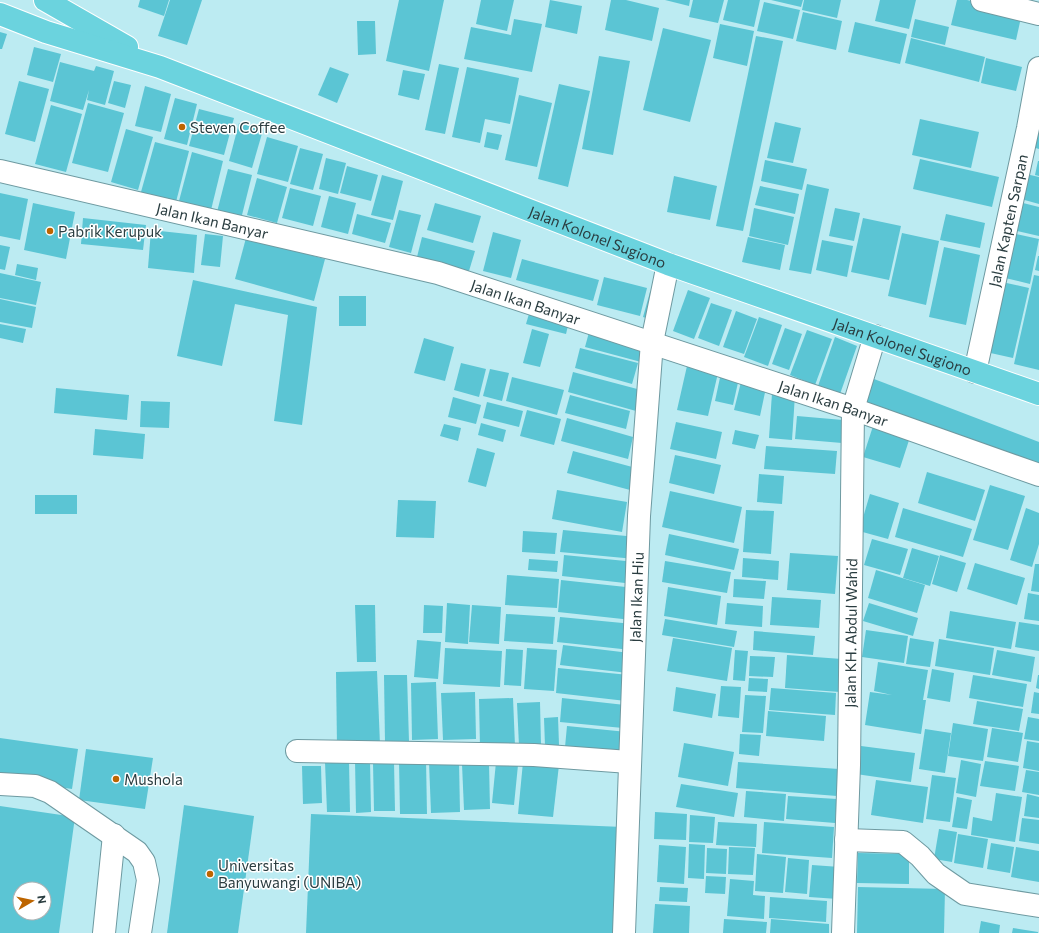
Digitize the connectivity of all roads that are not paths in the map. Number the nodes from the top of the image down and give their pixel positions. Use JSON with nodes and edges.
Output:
{"nodes":[{"id":1,"x":45,"y":0,"type":"edge"},
{"id":2,"x":982,"y":0,"type":"edge"},
{"id":3,"x":0,"y":14,"type":"edge"},
{"id":4,"x":1039,"y":14,"type":"edge"},
{"id":5,"x":160,"y":67,"type":"junction"},
{"id":6,"x":1039,"y":68,"type":"edge"},
{"id":7,"x":0,"y":171,"type":"edge"},
{"id":8,"x":668,"y":264,"type":"junction"},
{"id":9,"x":875,"y":336,"type":"junction"},
{"id":10,"x":652,"y":342,"type":"junction"},
{"id":11,"x":975,"y":372,"type":"junction"},
{"id":12,"x":1039,"y":394,"type":"edge"},
{"id":13,"x":853,"y":409,"type":"junction"},
{"id":14,"x":1039,"y":475,"type":"edge"},
{"id":15,"x":298,"y":751,"type":"dead end"},
{"id":16,"x":629,"y":762,"type":"junction"},
{"id":17,"x":0,"y":784,"type":"edge"},
{"id":18,"x":114,"y":835,"type":"junction"},
{"id":19,"x":846,"y":840,"type":"junction"},
{"id":20,"x":1039,"y":906,"type":"edge"},
{"id":21,"x":104,"y":933,"type":"edge"},
{"id":22,"x":140,"y":933,"type":"edge"},
{"id":23,"x":624,"y":933,"type":"edge"},
{"id":24,"x":843,"y":933,"type":"edge"}],
"edges":[{"from":1,"to":5,"type":"main road","name":"Jalan Kolonel Sugiono"},
{"from":2,"to":4,"type":"street"},
{"from":3,"to":5,"type":"main road","name":"Jalan Kolonel Sugiono"},
{"from":5,"to":8,"type":"main road","name":"Jalan Kolonel Sugiono"},
{"from":6,"to":11,"type":"street","name":"Jalan Kapten Sarpan"},
{"from":7,"to":10,"type":"street","name":"Jalan Ikan Banyar"},
{"from":8,"to":9,"type":"main road","name":"Jalan Kolonel Sugiono"},
{"from":8,"to":10,"type":"street","name":"Jalan Ikan Hiu"},
{"from":9,"to":11,"type":"main road","name":"Jalan Kolonel Sugiono"},
{"from":9,"to":13,"type":"street","name":"Jalan KH. Abdul Wahid"},
{"from":10,"to":13,"type":"street","name":"Jalan Ikan Banyar"},
{"from":10,"to":16,"type":"street","name":"Jalan Ikan Hiu"},
{"from":11,"to":12,"type":"main road","name":"Jalan Kolonel Sugiono"},
{"from":13,"to":14,"type":"street","name":"Jalan Ikan Banyar"},
{"from":13,"to":19,"type":"street","name":"Jalan KH. Abdul Wahid"},
{"from":15,"to":16,"type":"street"},
{"from":16,"to":23,"type":"street","name":"Jalan Ikan Hiu"},
{"from":17,"to":18,"type":"street"},
{"from":18,"to":21,"type":"street"},
{"from":18,"to":22,"type":"street"},
{"from":19,"to":20,"type":"street"},
{"from":19,"to":24,"type":"street","name":"Jalan KH. Abdul Wahid"}]}
